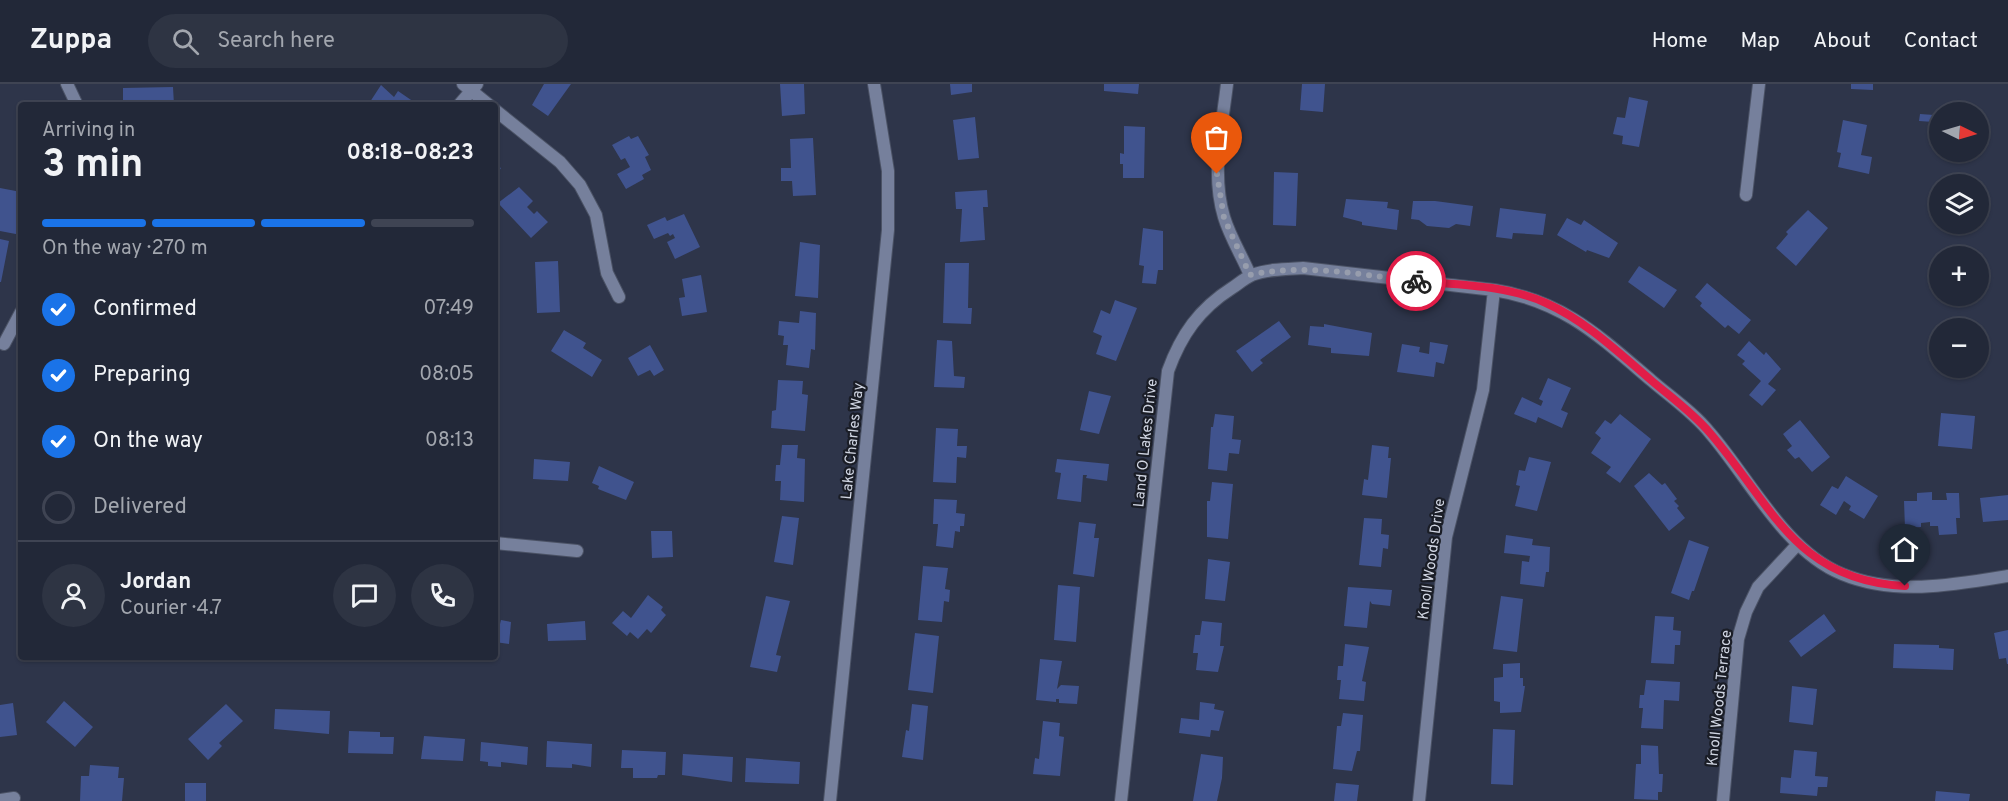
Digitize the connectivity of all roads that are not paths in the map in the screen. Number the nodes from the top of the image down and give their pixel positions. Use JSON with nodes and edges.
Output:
{"nodes":[{"id":1,"x":67,"y":84,"type":"edge"},
{"id":2,"x":874,"y":84,"type":"edge"},
{"id":3,"x":1227,"y":84,"type":"edge"},
{"id":4,"x":1759,"y":84,"type":"edge"},
{"id":5,"x":470,"y":86,"type":"edge"},
{"id":6,"x":76,"y":102,"type":"edge"},
{"id":7,"x":461,"y":102,"type":"edge"},
{"id":8,"x":486,"y":102,"type":"edge"},
{"id":9,"x":498,"y":112,"type":"edge"},
{"id":10,"x":1746,"y":195,"type":"dead end"},
{"id":11,"x":1250,"y":275,"type":"junction"},
{"id":12,"x":1494,"y":290,"type":"junction"},
{"id":13,"x":619,"y":297,"type":"dead end"},
{"id":14,"x":18,"y":318,"type":"edge"},
{"id":15,"x":4,"y":344,"type":"dead end"},
{"id":16,"x":498,"y":543,"type":"edge"},
{"id":17,"x":1797,"y":545,"type":"junction"},
{"id":18,"x":577,"y":551,"type":"dead end"},
{"id":19,"x":2008,"y":576,"type":"edge"},
{"id":20,"x":14,"y":798,"type":"dead end"},
{"id":21,"x":0,"y":800,"type":"edge"},
{"id":22,"x":830,"y":801,"type":"edge"},
{"id":23,"x":1122,"y":801,"type":"edge"},
{"id":24,"x":1419,"y":801,"type":"edge"},
{"id":25,"x":1723,"y":801,"type":"edge"}],
"edges":[{"from":1,"to":6,"type":"street"},
{"from":2,"to":22,"type":"street","name":"Lake Charles Way"},
{"from":3,"to":11,"type":"street"},
{"from":4,"to":10,"type":"street"},
{"from":5,"to":7,"type":"street"},
{"from":5,"to":8,"type":"street"},
{"from":9,"to":13,"type":"street"},
{"from":11,"to":12,"type":"street","name":"Land O Lakes Drive"},
{"from":11,"to":23,"type":"street","name":"Land O Lakes Drive"},
{"from":12,"to":17,"type":"street","name":"Land O Lakes Drive"},
{"from":12,"to":24,"type":"street","name":"Knoll Woods Drive"},
{"from":14,"to":15,"type":"street"},
{"from":16,"to":18,"type":"street"},
{"from":17,"to":19,"type":"street","name":"Land O Lakes Drive"},
{"from":17,"to":25,"type":"street","name":"Knoll Woods Terrace"},
{"from":20,"to":21,"type":"street"}]}
